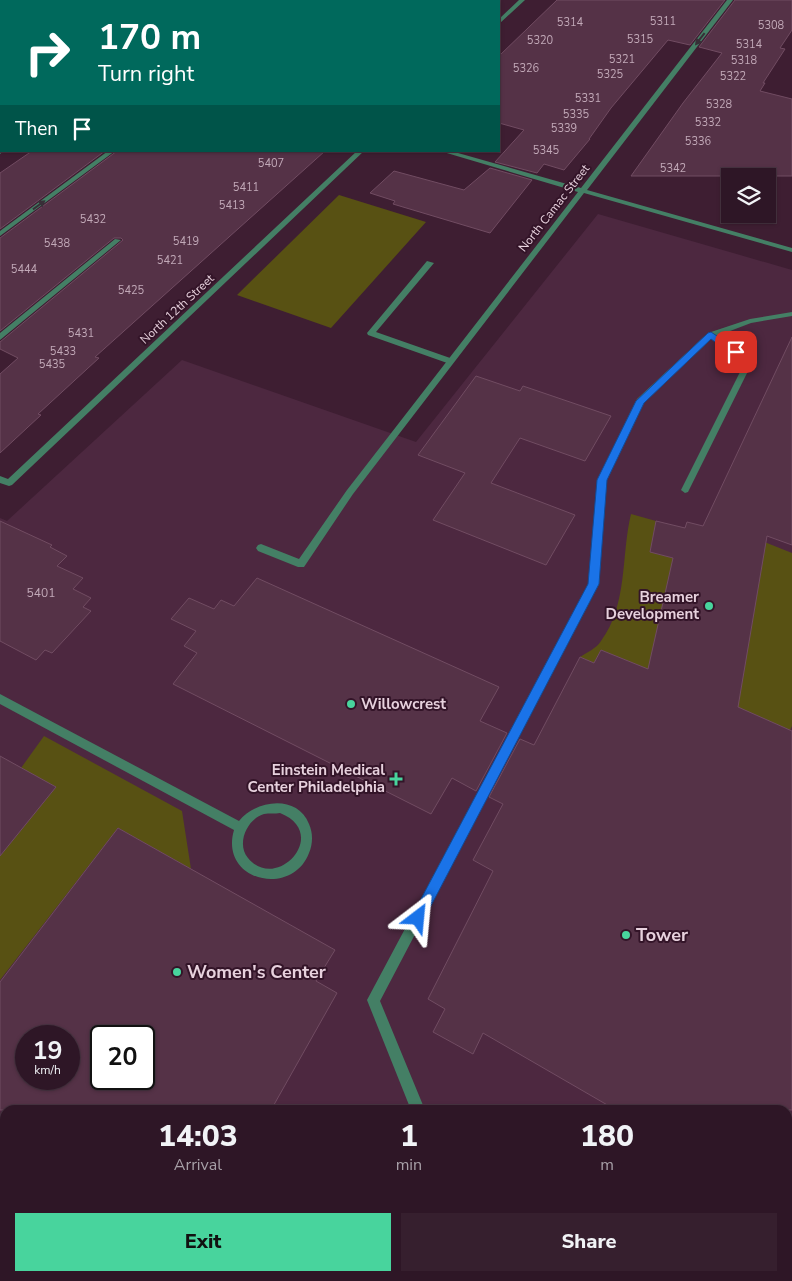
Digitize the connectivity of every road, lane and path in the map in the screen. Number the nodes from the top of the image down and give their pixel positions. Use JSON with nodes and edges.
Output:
{"nodes":[{"id":1,"x":522,"y":0,"type":"edge"},
{"id":2,"x":730,"y":0,"type":"edge"},
{"id":3,"x":500,"y":21,"type":"edge"},
{"id":4,"x":111,"y":152,"type":"edge"},
{"id":5,"x":360,"y":152,"type":"edge"},
{"id":6,"x":447,"y":152,"type":"edge"},
{"id":7,"x":582,"y":190,"type":"junction"},
{"id":8,"x":0,"y":234,"type":"edge"},
{"id":9,"x":117,"y":240,"type":"dead end"},
{"id":10,"x":792,"y":250,"type":"edge"},
{"id":11,"x":430,"y":263,"type":"dead end"},
{"id":12,"x":792,"y":314,"type":"edge"},
{"id":13,"x":711,"y":335,"type":"junction"},
{"id":14,"x":0,"y":337,"type":"edge"},
{"id":15,"x":450,"y":361,"type":"junction"},
{"id":16,"x":0,"y":479,"type":"edge"},
{"id":17,"x":686,"y":490,"type":"dead end"},
{"id":18,"x":261,"y":548,"type":"dead end"},
{"id":19,"x":0,"y":700,"type":"edge"},
{"id":20,"x":241,"y":828,"type":"junction"},
{"id":21,"x":416,"y":1105,"type":"edge"}],
"edges":[{"from":1,"to":3,"type":"street"},
{"from":2,"to":7,"type":"street","name":"North Camac Street","one_way":true},
{"from":8,"to":4,"type":"street","one_way":true},
{"from":5,"to":16,"type":"street","name":"North 12th Street"},
{"from":6,"to":7,"type":"street"},
{"from":7,"to":10,"type":"street"},
{"from":7,"to":15,"type":"street","name":"North Camac Street"},
{"from":9,"to":14,"type":"street"},
{"from":11,"to":15,"type":"street"},
{"from":12,"to":13,"type":"street"},
{"from":13,"to":17,"type":"street"},
{"from":13,"to":21,"type":"street"},
{"from":15,"to":18,"type":"street","name":"North Camac Street"},
{"from":19,"to":20,"type":"street"},
{"from":20,"to":20,"type":"street"}]}
